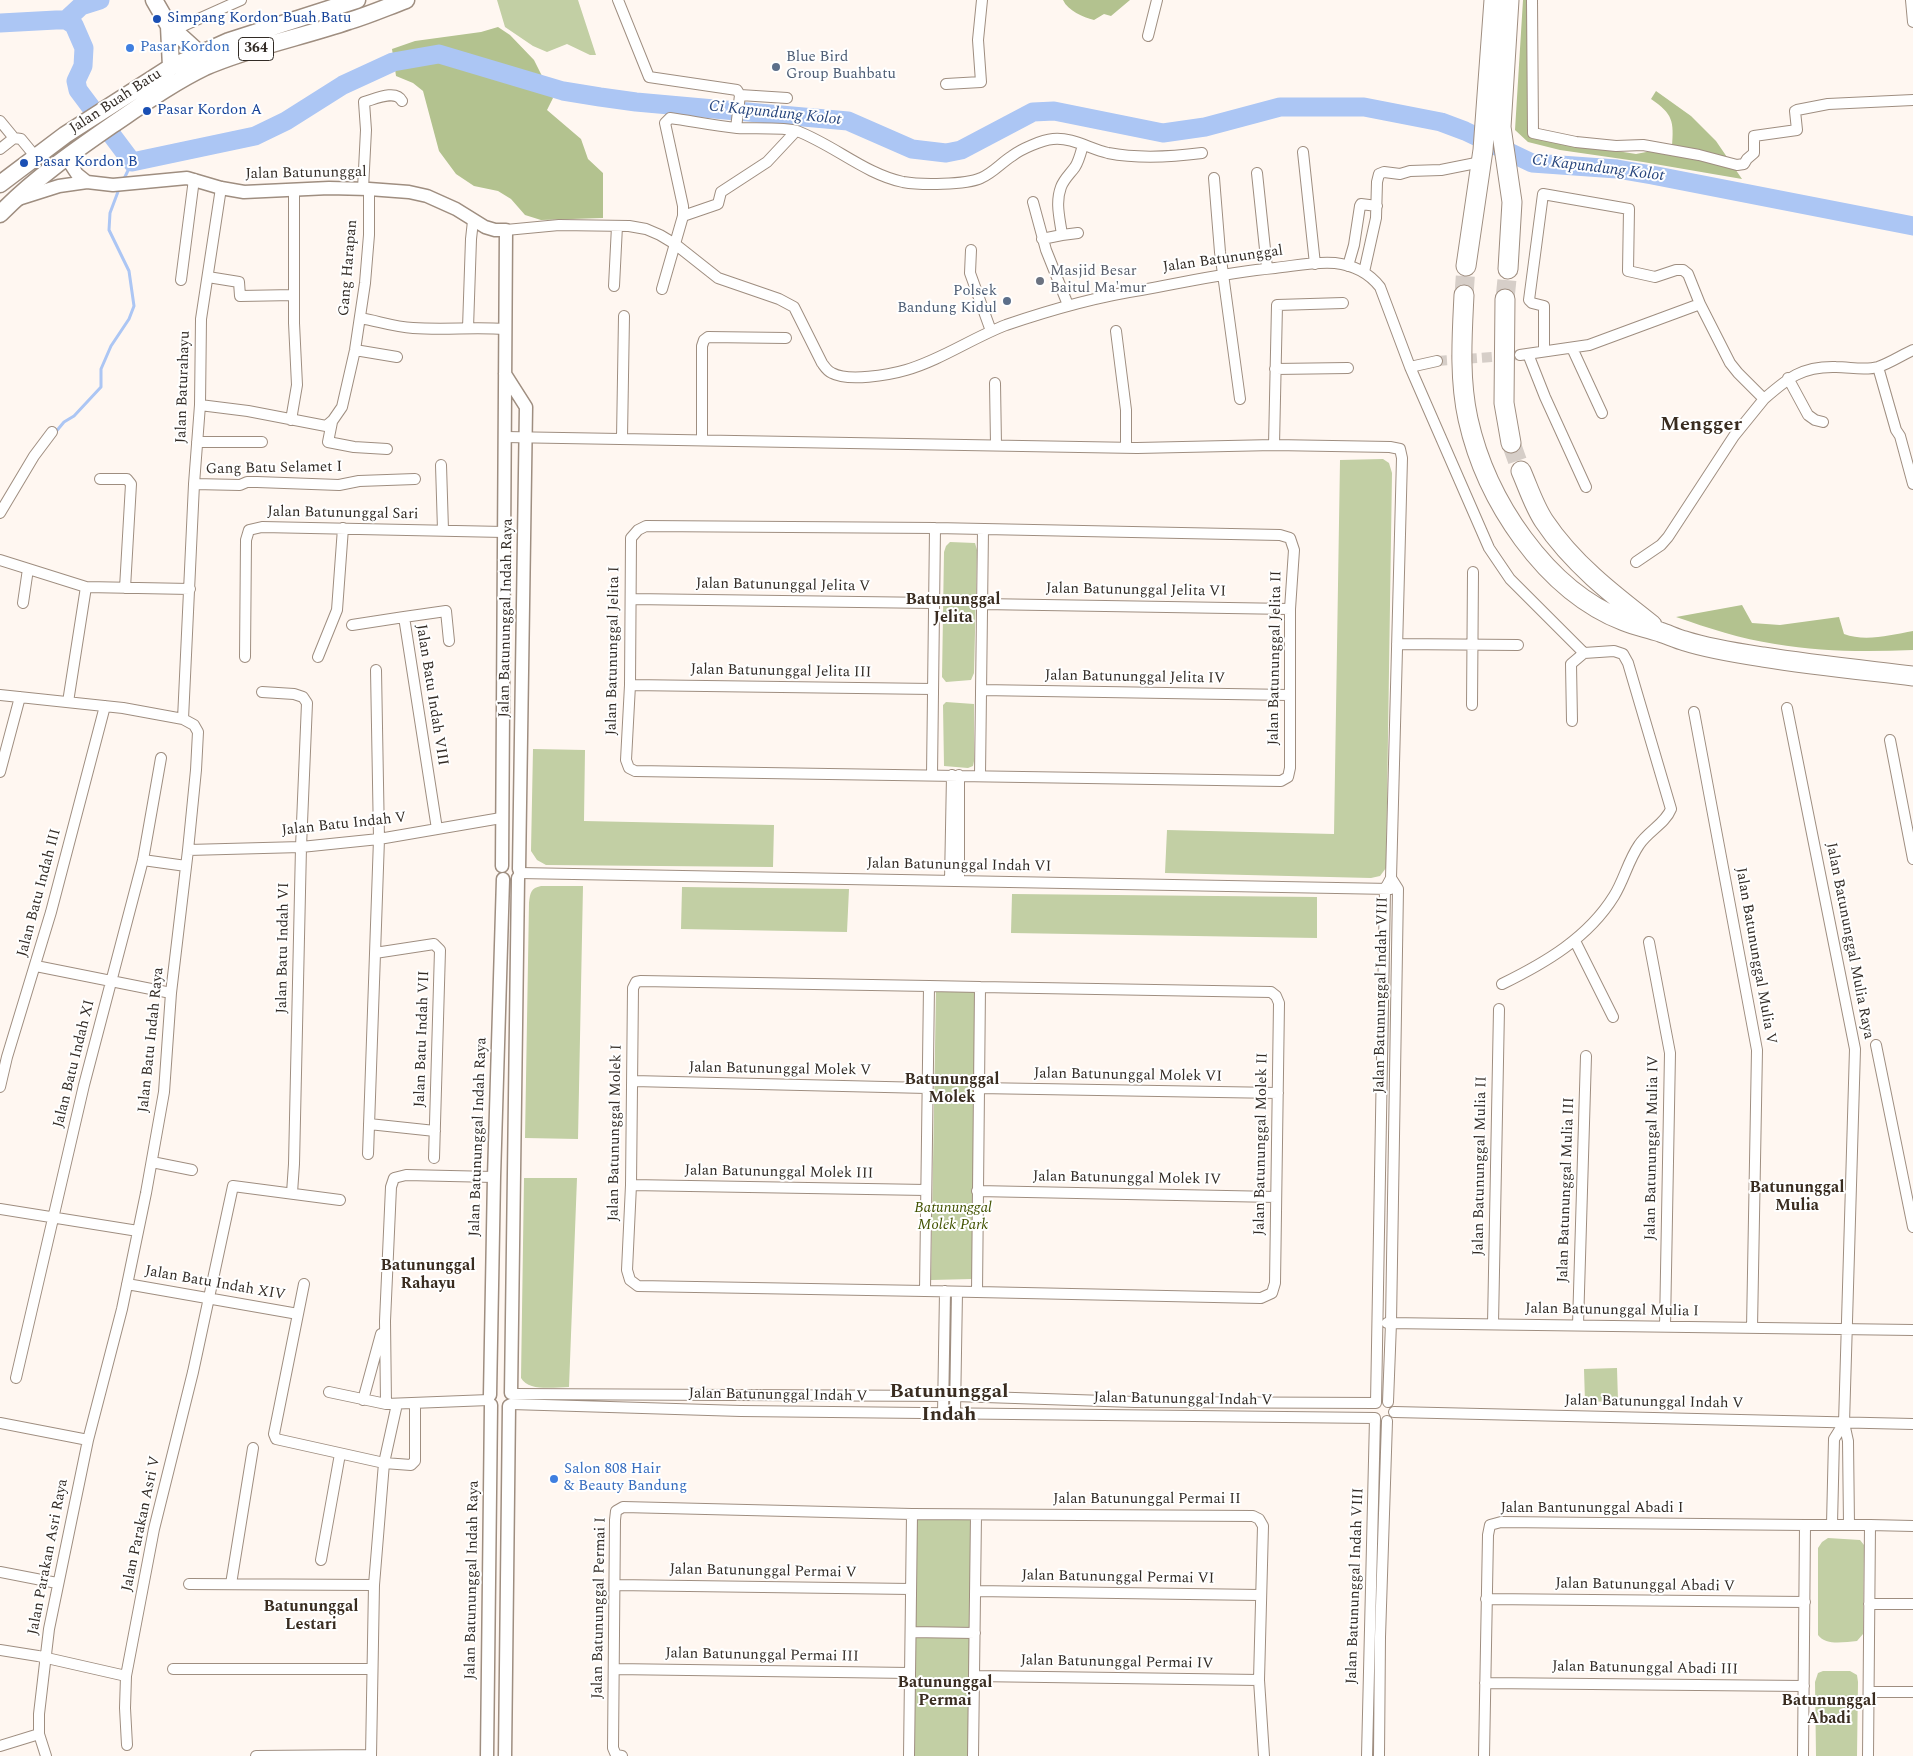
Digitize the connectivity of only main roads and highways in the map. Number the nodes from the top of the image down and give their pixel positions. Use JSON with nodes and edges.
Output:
{"nodes":[{"id":1,"x":154,"y":0,"type":"edge"},
{"id":2,"x":357,"y":0,"type":"edge"},
{"id":3,"x":406,"y":0,"type":"edge"},
{"id":4,"x":1494,"y":0,"type":"edge"},
{"id":5,"x":1509,"y":0,"type":"edge"},
{"id":6,"x":171,"y":28,"type":"junction"},
{"id":7,"x":200,"y":54,"type":"junction"},
{"id":8,"x":172,"y":67,"type":"junction"},
{"id":9,"x":0,"y":184,"type":"edge"},
{"id":10,"x":0,"y":214,"type":"edge"},
{"id":11,"x":1466,"y":266,"type":"tunnel mouth"},
{"id":12,"x":1508,"y":269,"type":"tunnel mouth"},
{"id":13,"x":1464,"y":295,"type":"tunnel mouth"},
{"id":14,"x":1506,"y":299,"type":"tunnel mouth"},
{"id":15,"x":1511,"y":443,"type":"tunnel mouth"},
{"id":16,"x":1521,"y":471,"type":"tunnel mouth"},
{"id":17,"x":1662,"y":632,"type":"junction"},
{"id":18,"x":1913,"y":665,"type":"edge"},
{"id":19,"x":1845,"y":668,"type":"junction"},
{"id":20,"x":1913,"y":676,"type":"edge"},
{"id":21,"x":1913,"y":688,"type":"edge"}],
"edges":[{"from":1,"to":6,"type":"main road"},
{"from":2,"to":7,"type":"main road","name":"Jalan Buah Batu","number":"364"},
{"from":3,"to":10,"type":"main road","name":"Jalan Buah Batu","number":"364"},
{"from":4,"to":11,"type":"highway"},
{"from":5,"to":12,"type":"highway"},
{"from":6,"to":7,"type":"main road"},
{"from":6,"to":8,"type":"main road"},
{"from":7,"to":8,"type":"main road","name":"Jalan Buah Batu","number":"364"},
{"from":8,"to":9,"type":"main road","name":"Jalan Buah Batu","number":"364"},
{"from":13,"to":17,"type":"highway"},
{"from":14,"to":15,"type":"highway"},
{"from":16,"to":17,"type":"highway"},
{"from":17,"to":19,"type":"highway"},
{"from":18,"to":19,"type":"highway"},
{"from":19,"to":20,"type":"highway"},
{"from":19,"to":21,"type":"highway"}]}
